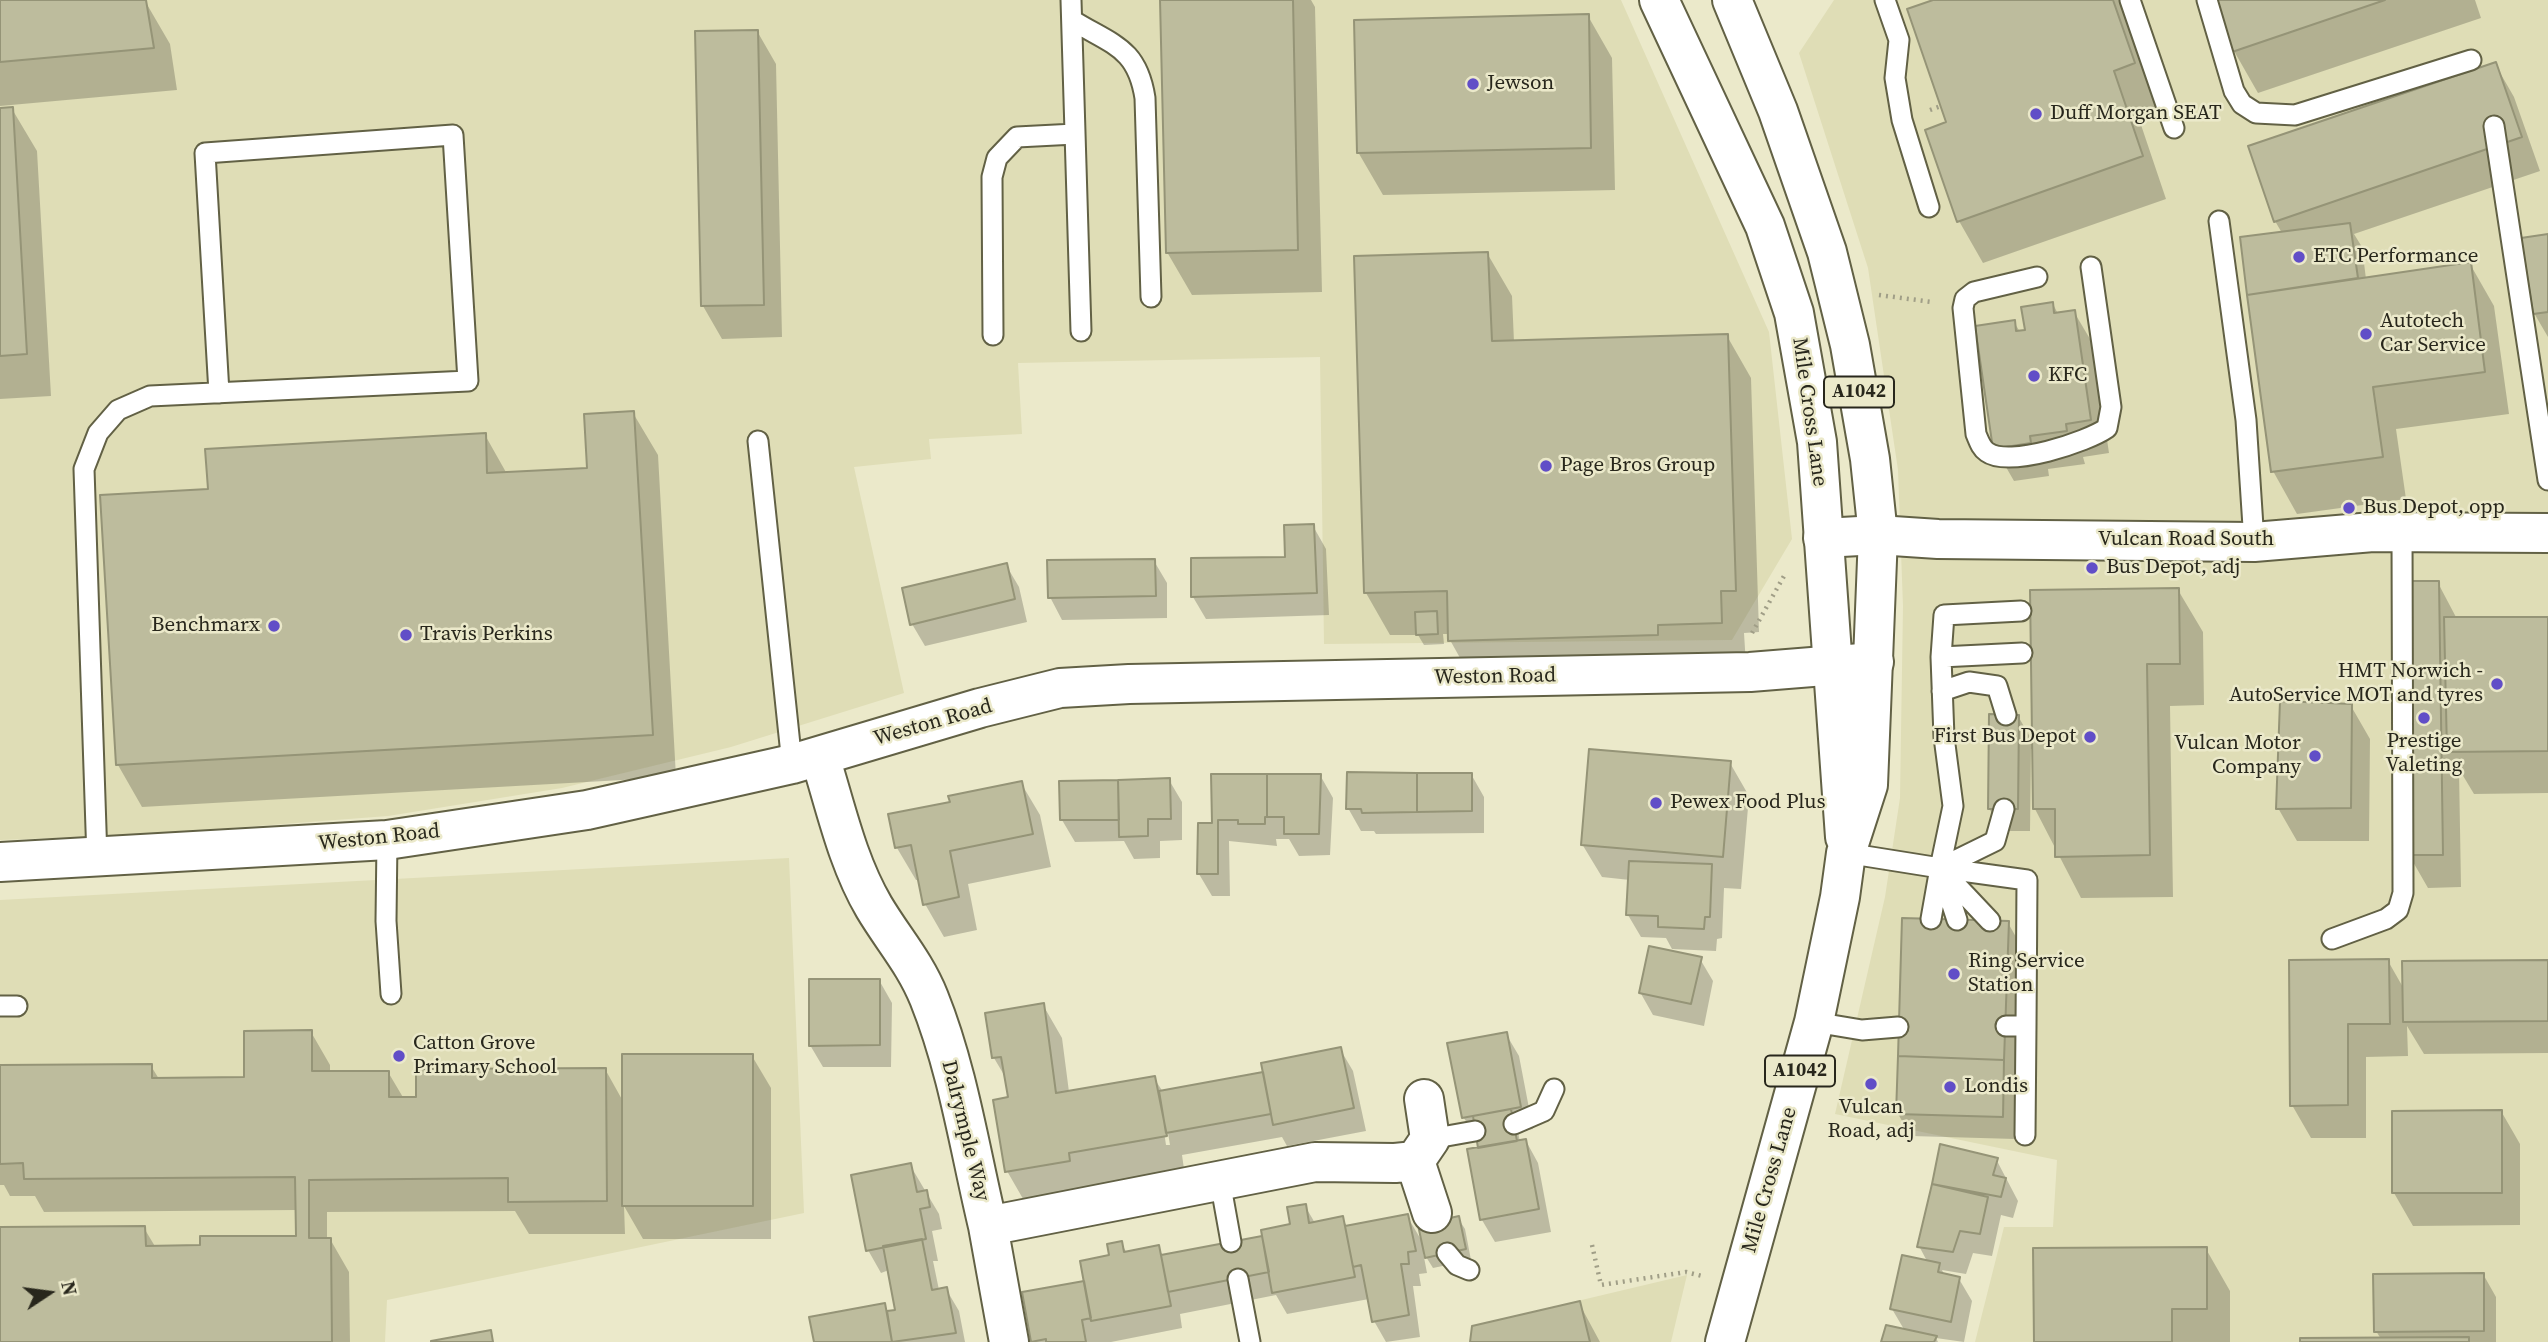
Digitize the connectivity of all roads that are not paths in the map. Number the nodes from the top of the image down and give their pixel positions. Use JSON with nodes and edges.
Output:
{"nodes":[{"id":1,"x":1732,"y":0,"type":"edge"},
{"id":2,"x":1885,"y":0,"type":"edge"},
{"id":3,"x":2130,"y":0,"type":"edge"},
{"id":4,"x":2207,"y":0,"type":"edge"},
{"id":5,"x":1668,"y":3,"type":"edge"},
{"id":6,"x":1072,"y":10,"type":"edge"},
{"id":7,"x":2471,"y":60,"type":"dead end"},
{"id":8,"x":2494,"y":126,"type":"dead end"},
{"id":9,"x":2174,"y":128,"type":"dead end"},
{"id":10,"x":1075,"y":134,"type":"junction"},
{"id":11,"x":1929,"y":207,"type":"dead end"},
{"id":12,"x":2219,"y":220,"type":"dead end"},
{"id":13,"x":2091,"y":267,"type":"dead end"},
{"id":14,"x":2037,"y":277,"type":"dead end"},
{"id":15,"x":1151,"y":297,"type":"dead end"},
{"id":16,"x":1080,"y":331,"type":"dead end"},
{"id":17,"x":993,"y":335,"type":"dead end"},
{"id":18,"x":219,"y":393,"type":"junction"},
{"id":19,"x":758,"y":441,"type":"dead end"},
{"id":20,"x":2548,"y":480,"type":"edge"},
{"id":21,"x":2402,"y":533,"type":"junction"},
{"id":22,"x":2548,"y":533,"type":"edge"},
{"id":23,"x":1878,"y":535,"type":"junction"},
{"id":24,"x":1823,"y":538,"type":"junction"},
{"id":25,"x":2254,"y":542,"type":"junction"},
{"id":26,"x":2021,"y":611,"type":"dead end"},
{"id":27,"x":2022,"y":653,"type":"dead end"},
{"id":28,"x":1941,"y":657,"type":"junction"},
{"id":29,"x":1874,"y":662,"type":"junction"},
{"id":30,"x":1832,"y":666,"type":"junction"},
{"id":31,"x":1942,"y":691,"type":"junction"},
{"id":32,"x":2006,"y":715,"type":"dead end"},
{"id":33,"x":806,"y":760,"type":"junction"},
{"id":34,"x":2004,"y":809,"type":"dead end"},
{"id":35,"x":387,"y":840,"type":"junction"},
{"id":36,"x":1846,"y":853,"type":"junction"},
{"id":37,"x":97,"y":859,"type":"junction"},
{"id":38,"x":0,"y":862,"type":"edge"},
{"id":39,"x":1940,"y":868,"type":"junction"},
{"id":40,"x":1931,"y":919,"type":"dead end"},
{"id":41,"x":1957,"y":920,"type":"dead end"},
{"id":42,"x":1990,"y":921,"type":"dead end"},
{"id":43,"x":2332,"y":939,"type":"dead end"},
{"id":44,"x":391,"y":994,"type":"dead end"},
{"id":45,"x":1814,"y":1022,"type":"junction"},
{"id":46,"x":2006,"y":1026,"type":"dead end"},
{"id":47,"x":2026,"y":1026,"type":"junction"},
{"id":48,"x":1898,"y":1027,"type":"dead end"},
{"id":49,"x":1554,"y":1089,"type":"dead end"},
{"id":50,"x":1424,"y":1099,"type":"dead end"},
{"id":51,"x":1514,"y":1124,"type":"dead end"},
{"id":52,"x":1475,"y":1130,"type":"dead end"},
{"id":53,"x":2025,"y":1135,"type":"dead end"},
{"id":54,"x":1422,"y":1150,"type":"junction"},
{"id":55,"x":1220,"y":1181,"type":"junction"},
{"id":56,"x":1434,"y":1217,"type":"dead end"},
{"id":57,"x":988,"y":1226,"type":"junction"},
{"id":58,"x":1231,"y":1242,"type":"dead end"},
{"id":59,"x":1447,"y":1253,"type":"dead end"},
{"id":60,"x":1469,"y":1270,"type":"dead end"},
{"id":61,"x":1238,"y":1279,"type":"dead end"},
{"id":62,"x":1009,"y":1342,"type":"edge"},
{"id":63,"x":1250,"y":1342,"type":"edge"},
{"id":64,"x":1725,"y":1342,"type":"edge"}],
"edges":[{"from":1,"to":23,"type":"main road","name":"Mile Cross Lane","number":"A1042"},
{"from":2,"to":11,"type":"lane"},
{"from":3,"to":9,"type":"lane"},
{"from":4,"to":7,"type":"lane"},
{"from":5,"to":24,"type":"main road","name":"Mile Cross Lane","number":"A1042"},
{"from":6,"to":10,"type":"lane"},
{"from":6,"to":15,"type":"lane"},
{"from":8,"to":20,"type":"lane"},
{"from":10,"to":16,"type":"lane"},
{"from":10,"to":17,"type":"lane"},
{"from":12,"to":25,"type":"lane"},
{"from":13,"to":14,"type":"lane"},
{"from":18,"to":18,"type":"lane"},
{"from":18,"to":37,"type":"lane"},
{"from":19,"to":33,"type":"lane"},
{"from":21,"to":22,"type":"main road","name":"Vulcan Road South"},
{"from":21,"to":25,"type":"main road","name":"Vulcan Road South"},
{"from":21,"to":43,"type":"lane"},
{"from":23,"to":24,"type":"main road","name":"Vulcan Road South"},
{"from":23,"to":25,"type":"main road","name":"Vulcan Road South"},
{"from":23,"to":29,"type":"main road","name":"Mile Cross Lane","number":"A1042"},
{"from":24,"to":30,"type":"main road","name":"Mile Cross Lane","number":"A1042"},
{"from":26,"to":28,"type":"lane"},
{"from":27,"to":28,"type":"lane"},
{"from":28,"to":31,"type":"lane"},
{"from":29,"to":30,"type":"main road","name":"Weston Road"},
{"from":29,"to":36,"type":"main road","name":"Mile Cross Lane","number":"A1042"},
{"from":30,"to":33,"type":"main road","name":"Weston Road"},
{"from":30,"to":36,"type":"main road","name":"Mile Cross Lane","number":"A1042"},
{"from":31,"to":32,"type":"lane"},
{"from":31,"to":39,"type":"lane"},
{"from":33,"to":35,"type":"main road","name":"Weston Road"},
{"from":33,"to":57,"type":"main road","name":"Dalrymple Way"},
{"from":34,"to":39,"type":"lane"},
{"from":35,"to":37,"type":"main road","name":"Weston Road"},
{"from":35,"to":44,"type":"lane"},
{"from":36,"to":39,"type":"lane"},
{"from":36,"to":45,"type":"main road","name":"Mile Cross Lane","number":"A1042"},
{"from":37,"to":38,"type":"main road","name":"Weston Road"},
{"from":39,"to":40,"type":"lane"},
{"from":39,"to":41,"type":"lane"},
{"from":39,"to":42,"type":"lane"},
{"from":39,"to":47,"type":"lane"},
{"from":45,"to":48,"type":"lane"},
{"from":45,"to":64,"type":"main road","name":"Mile Cross Lane","number":"A1042"},
{"from":46,"to":47,"type":"lane"},
{"from":47,"to":53,"type":"lane"},
{"from":49,"to":51,"type":"lane"},
{"from":50,"to":54,"type":"main road"},
{"from":52,"to":54,"type":"lane"},
{"from":54,"to":55,"type":"main road","name":"Dalrymple Way"},
{"from":54,"to":56,"type":"main road"},
{"from":55,"to":57,"type":"main road","name":"Dalrymple Way"},
{"from":55,"to":58,"type":"lane"},
{"from":57,"to":62,"type":"main road"},
{"from":59,"to":60,"type":"lane"},
{"from":61,"to":63,"type":"lane"}]}
